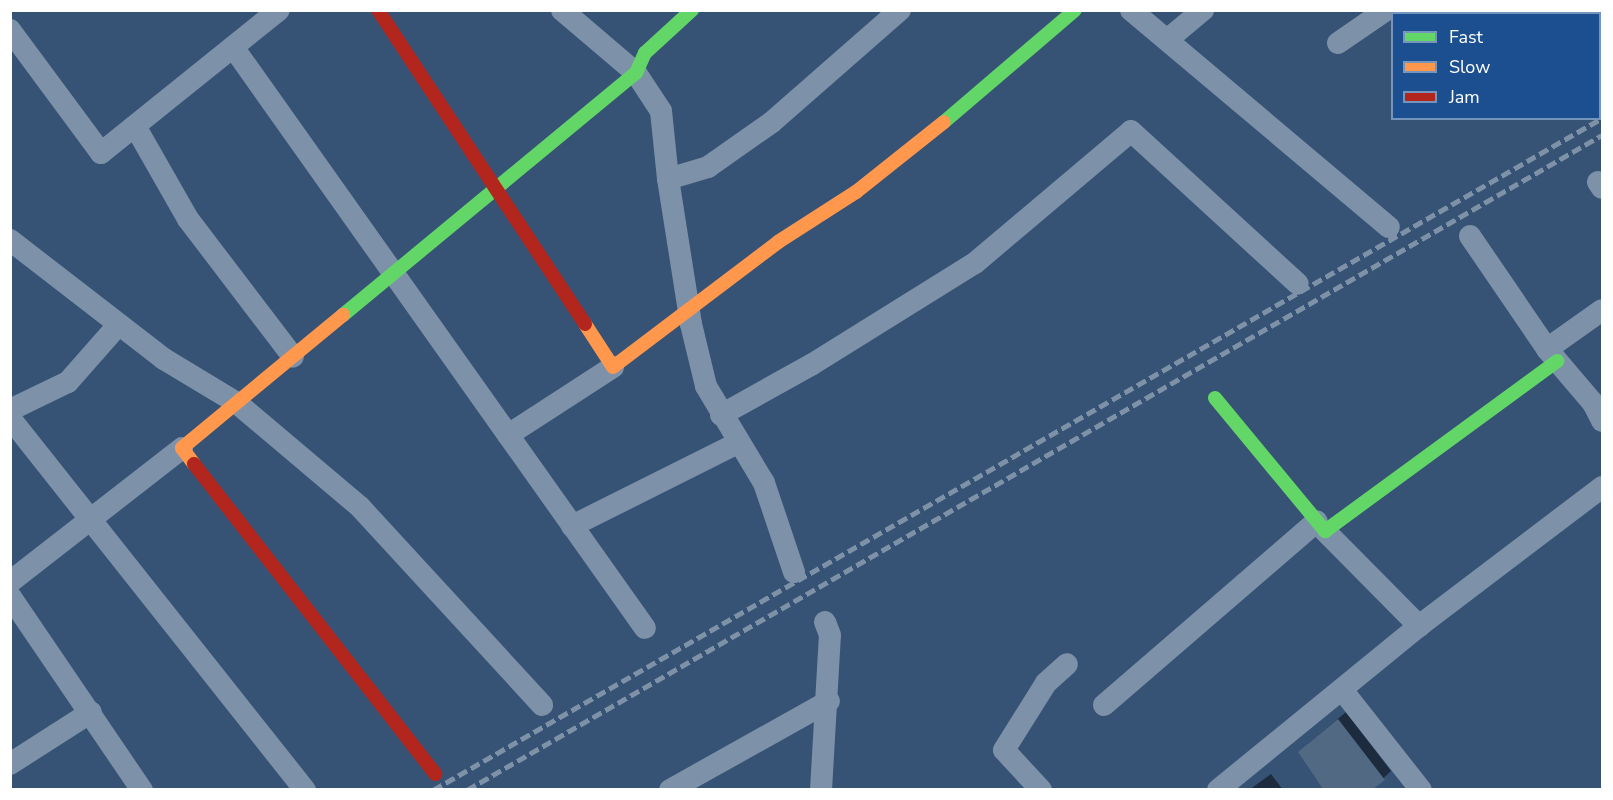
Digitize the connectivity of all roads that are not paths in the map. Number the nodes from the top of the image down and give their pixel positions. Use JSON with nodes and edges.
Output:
{"nodes":[{"id":1,"x":279,"y":10,"type":"edge"},
{"id":2,"x":378,"y":10,"type":"edge"},
{"id":3,"x":562,"y":10,"type":"edge"},
{"id":4,"x":692,"y":10,"type":"edge"},
{"id":5,"x":900,"y":10,"type":"edge"},
{"id":6,"x":1076,"y":10,"type":"edge"},
{"id":7,"x":1131,"y":10,"type":"edge"},
{"id":8,"x":1203,"y":10,"type":"edge"},
{"id":9,"x":1386,"y":10,"type":"edge"},
{"id":10,"x":10,"y":30,"type":"edge"},
{"id":11,"x":1167,"y":40,"type":"junction"},
{"id":12,"x":1338,"y":43,"type":"dead end"},
{"id":13,"x":233,"y":47,"type":"junction"},
{"id":14,"x":636,"y":73,"type":"junction"},
{"id":15,"x":135,"y":126,"type":"junction"},
{"id":16,"x":668,"y":178,"type":"junction"},
{"id":17,"x":496,"y":189,"type":"junction"},
{"id":18,"x":1389,"y":227,"type":"dead end"},
{"id":19,"x":1470,"y":236,"type":"dead end"},
{"id":20,"x":10,"y":240,"type":"edge"},
{"id":21,"x":393,"y":273,"type":"junction"},
{"id":22,"x":1298,"y":284,"type":"dead end"},
{"id":23,"x":688,"y":308,"type":"junction"},
{"id":24,"x":1602,"y":310,"type":"edge"},
{"id":25,"x":119,"y":324,"type":"junction"},
{"id":26,"x":1552,"y":355,"type":"junction"},
{"id":27,"x":293,"y":357,"type":"junction"},
{"id":28,"x":613,"y":367,"type":"junction"},
{"id":29,"x":1215,"y":398,"type":"dead end"},
{"id":30,"x":237,"y":403,"type":"junction"},
{"id":31,"x":1599,"y":408,"type":"edge"},
{"id":32,"x":10,"y":410,"type":"edge"},
{"id":33,"x":721,"y":415,"type":"junction"},
{"id":34,"x":10,"y":418,"type":"edge"},
{"id":35,"x":508,"y":435,"type":"junction"},
{"id":36,"x":738,"y":443,"type":"junction"},
{"id":37,"x":182,"y":448,"type":"junction"},
{"id":38,"x":1602,"y":488,"type":"edge"},
{"id":39,"x":89,"y":517,"type":"junction"},
{"id":40,"x":572,"y":526,"type":"junction"},
{"id":41,"x":1321,"y":526,"type":"junction"},
{"id":42,"x":794,"y":572,"type":"dead end"},
{"id":43,"x":10,"y":582,"type":"edge"},
{"id":44,"x":10,"y":596,"type":"edge"},
{"id":45,"x":825,"y":622,"type":"dead end"},
{"id":46,"x":1419,"y":626,"type":"junction"},
{"id":47,"x":645,"y":628,"type":"dead end"},
{"id":48,"x":1067,"y":664,"type":"dead end"},
{"id":49,"x":1343,"y":691,"type":"junction"},
{"id":50,"x":829,"y":701,"type":"junction"},
{"id":51,"x":542,"y":705,"type":"dead end"},
{"id":52,"x":1104,"y":705,"type":"dead end"},
{"id":53,"x":91,"y":712,"type":"junction"},
{"id":54,"x":10,"y":764,"type":"edge"},
{"id":55,"x":435,"y":774,"type":"dead end"},
{"id":56,"x":142,"y":789,"type":"edge"},
{"id":57,"x":305,"y":789,"type":"edge"},
{"id":58,"x":670,"y":789,"type":"edge"},
{"id":59,"x":821,"y":789,"type":"edge"},
{"id":60,"x":1041,"y":789,"type":"edge"},
{"id":61,"x":1218,"y":789,"type":"edge"},
{"id":62,"x":1421,"y":789,"type":"edge"}],
"edges":[{"from":1,"to":13,"type":"street"},
{"from":2,"to":17,"type":"street"},
{"from":3,"to":14,"type":"street"},
{"from":4,"to":14,"type":"street"},
{"from":5,"to":16,"type":"street"},
{"from":6,"to":23,"type":"street"},
{"from":7,"to":11,"type":"street"},
{"from":8,"to":11,"type":"street"},
{"from":9,"to":12,"type":"street"},
{"from":10,"to":15,"type":"street"},
{"from":11,"to":18,"type":"street"},
{"from":13,"to":15,"type":"street"},
{"from":13,"to":21,"type":"street"},
{"from":14,"to":16,"type":"street"},
{"from":14,"to":17,"type":"street"},
{"from":15,"to":27,"type":"street"},
{"from":16,"to":23,"type":"street"},
{"from":17,"to":21,"type":"street"},
{"from":17,"to":28,"type":"street"},
{"from":19,"to":26,"type":"street"},
{"from":20,"to":25,"type":"street"},
{"from":21,"to":27,"type":"street"},
{"from":21,"to":35,"type":"street"},
{"from":22,"to":33,"type":"street"},
{"from":23,"to":28,"type":"street"},
{"from":23,"to":33,"type":"street"},
{"from":24,"to":26,"type":"street"},
{"from":25,"to":30,"type":"street"},
{"from":25,"to":32,"type":"street"},
{"from":26,"to":31,"type":"street"},
{"from":26,"to":41,"type":"street"},
{"from":27,"to":30,"type":"street"},
{"from":28,"to":35,"type":"street"},
{"from":29,"to":41,"type":"street"},
{"from":30,"to":37,"type":"street"},
{"from":30,"to":51,"type":"street"},
{"from":33,"to":36,"type":"street"},
{"from":34,"to":39,"type":"street"},
{"from":35,"to":40,"type":"street"},
{"from":36,"to":40,"type":"street"},
{"from":36,"to":42,"type":"street"},
{"from":37,"to":39,"type":"street"},
{"from":37,"to":55,"type":"street"},
{"from":38,"to":46,"type":"street"},
{"from":39,"to":43,"type":"street"},
{"from":39,"to":57,"type":"street"},
{"from":40,"to":47,"type":"street"},
{"from":41,"to":46,"type":"street"},
{"from":41,"to":52,"type":"street"},
{"from":44,"to":53,"type":"street"},
{"from":45,"to":50,"type":"street"},
{"from":46,"to":49,"type":"street"},
{"from":48,"to":60,"type":"street"},
{"from":49,"to":61,"type":"street"},
{"from":49,"to":62,"type":"street"},
{"from":50,"to":58,"type":"street"},
{"from":50,"to":59,"type":"street"},
{"from":53,"to":54,"type":"street"},
{"from":53,"to":56,"type":"street"}]}
